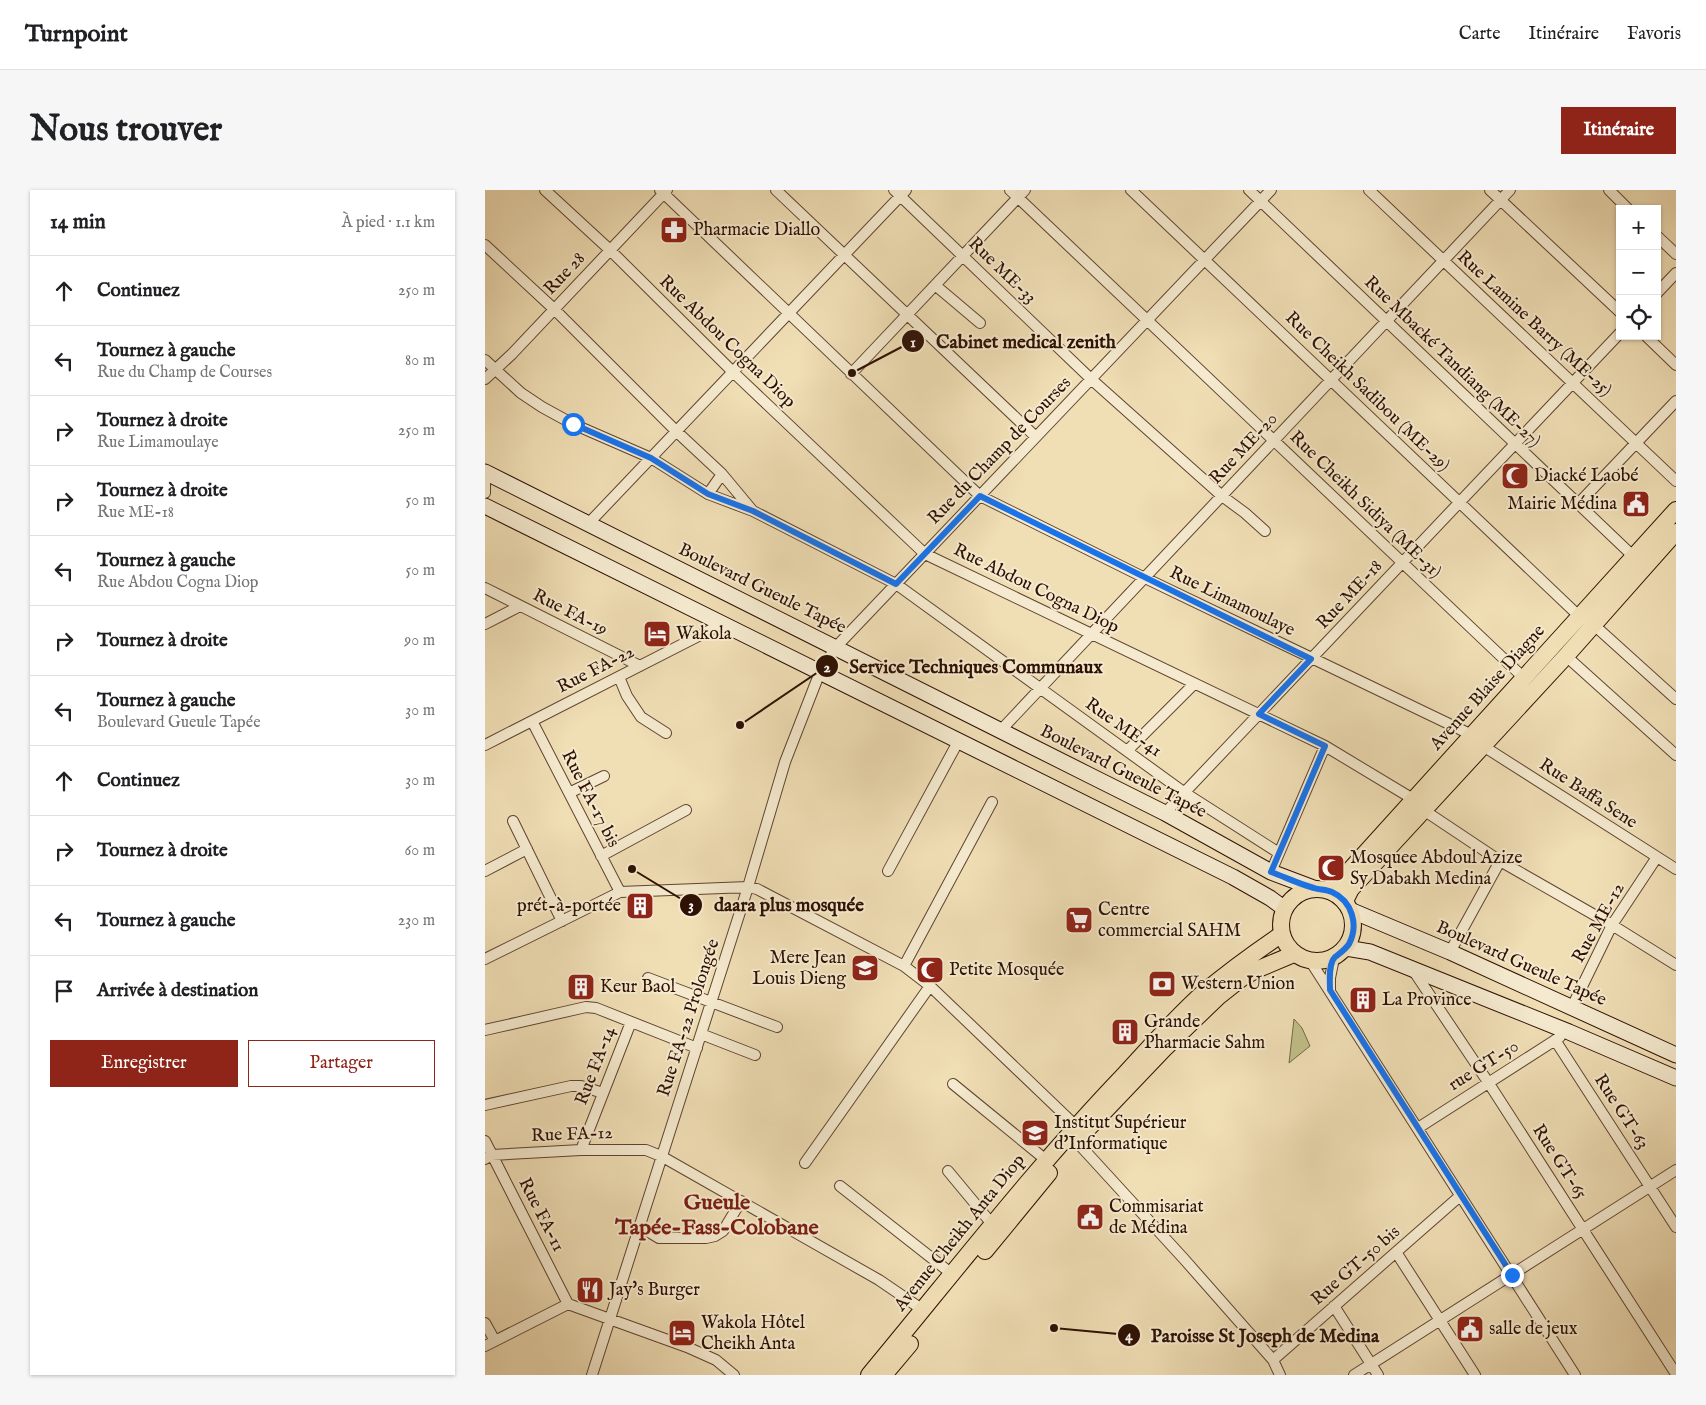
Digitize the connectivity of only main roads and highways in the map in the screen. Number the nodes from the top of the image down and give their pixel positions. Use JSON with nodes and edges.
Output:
{"nodes":[{"id":1,"x":1676,"y":510,"type":"edge"},
{"id":2,"x":1676,"y":532,"type":"edge"},
{"id":3,"x":1587,"y":621,"type":"junction"},
{"id":4,"x":1478,"y":741,"type":"junction"},
{"id":5,"x":1370,"y":858,"type":"junction"},
{"id":6,"x":1321,"y":890,"type":"junction"},
{"id":7,"x":1348,"y":906,"type":"junction"},
{"id":8,"x":1282,"y":934,"type":"junction"},
{"id":9,"x":1294,"y":954,"type":"junction"},
{"id":10,"x":1076,"y":1133,"type":"junction"},
{"id":11,"x":869,"y":1375,"type":"edge"},
{"id":12,"x":884,"y":1375,"type":"edge"}],
"edges":[{"from":1,"to":3,"type":"main road","name":"Avenue Blaise Diagne"},
{"from":2,"to":3,"type":"main road","name":"Avenue Blaise Diagne"},
{"from":3,"to":4,"type":"main road","name":"Avenue Blaise Diagne"},
{"from":3,"to":4,"type":"main road","name":"Avenue Blaise Diagne"},
{"from":4,"to":5,"type":"main road","name":"Avenue Blaise Diagne"},
{"from":4,"to":5,"type":"main road","name":"Avenue Blaise Diagne"},
{"from":5,"to":6,"type":"main road","name":"Avenue Blaise Diagne"},
{"from":5,"to":7,"type":"main road","name":"Avenue Blaise Diagne"},
{"from":6,"to":7,"type":"main road"},
{"from":6,"to":8,"type":"main road"},
{"from":7,"to":9,"type":"main road"},
{"from":8,"to":9,"type":"main road"},
{"from":8,"to":10,"type":"main road","name":"Avenue Cheikh Anta Diop"},
{"from":9,"to":10,"type":"main road","name":"Avenue Cheikh Anta Diop"},
{"from":10,"to":11,"type":"main road","name":"Avenue Cheikh Anta Diop"},
{"from":10,"to":12,"type":"main road","name":"Avenue Cheikh Anta Diop"}]}
